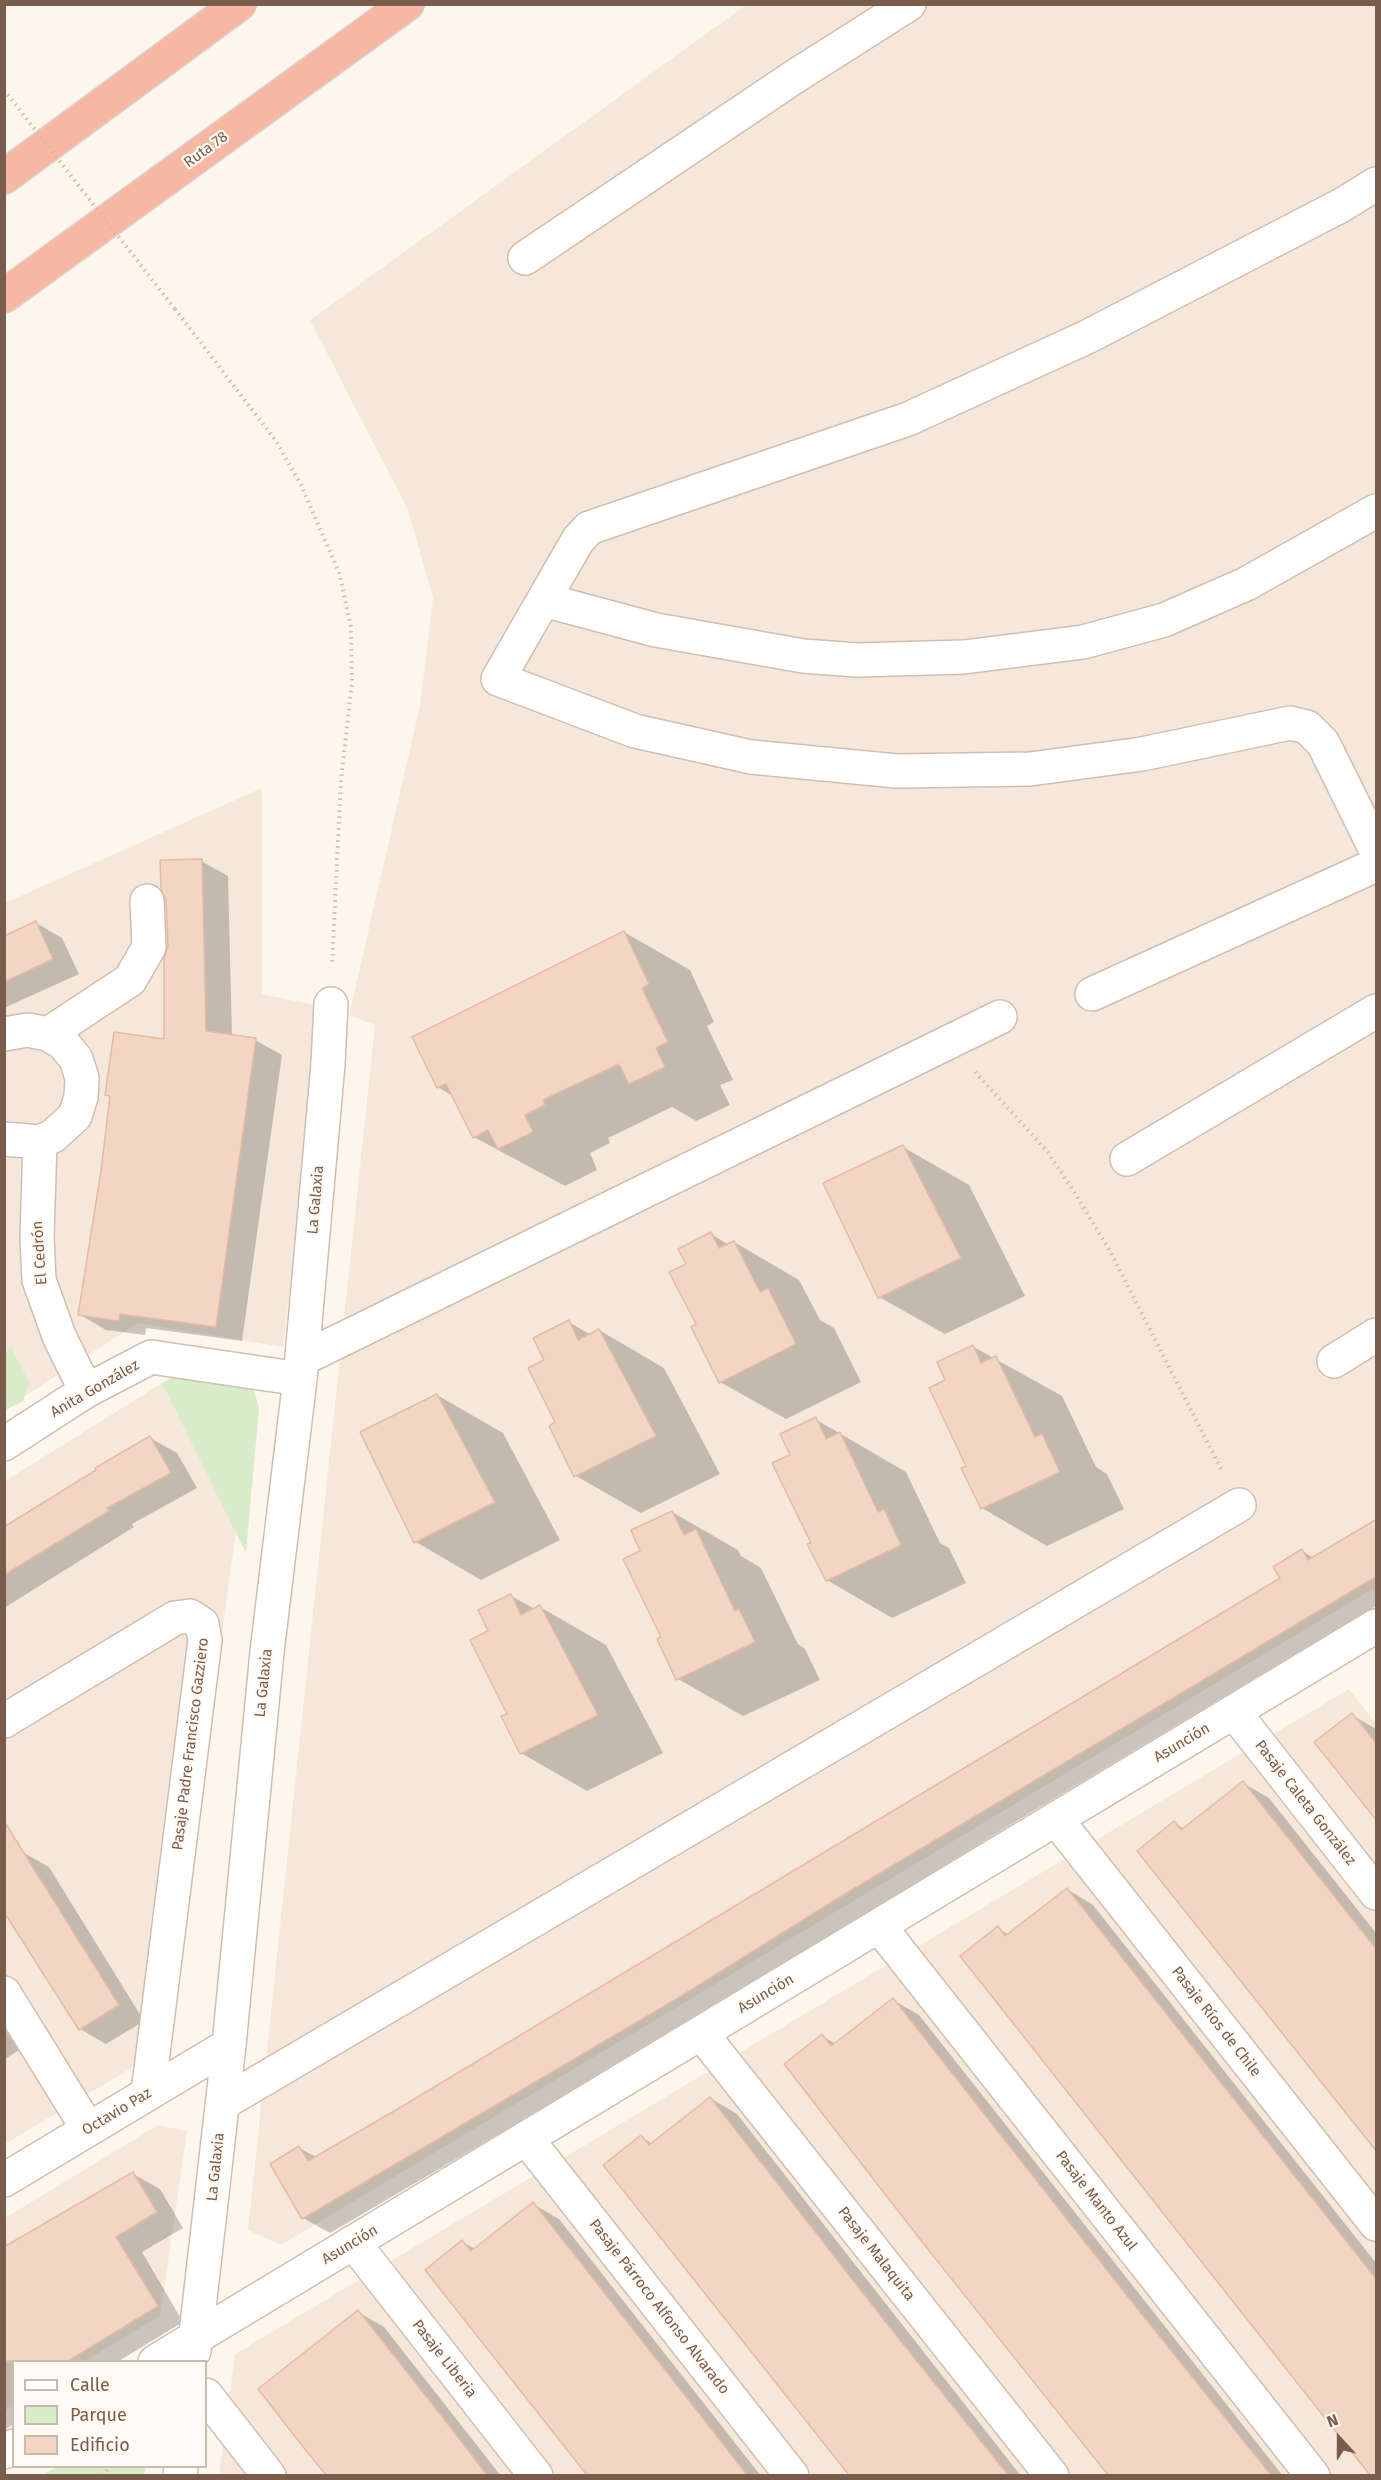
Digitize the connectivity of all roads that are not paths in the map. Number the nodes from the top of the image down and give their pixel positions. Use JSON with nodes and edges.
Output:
{"nodes":[{"id":1,"x":239,"y":4,"type":"edge"},
{"id":2,"x":407,"y":4,"type":"edge"},
{"id":3,"x":909,"y":4,"type":"edge"},
{"id":4,"x":4,"y":177,"type":"edge"},
{"id":5,"x":1377,"y":184,"type":"edge"},
{"id":6,"x":525,"y":258,"type":"dead end"},
{"id":7,"x":4,"y":296,"type":"edge"},
{"id":8,"x":1377,"y":511,"type":"edge"},
{"id":9,"x":544,"y":600,"type":"junction"},
{"id":10,"x":1377,"y":850,"type":"edge"},
{"id":11,"x":1377,"y":865,"type":"edge"},
{"id":12,"x":147,"y":900,"type":"dead end"},
{"id":13,"x":1092,"y":994,"type":"dead end"},
{"id":14,"x":330,"y":1004,"type":"road end"},
{"id":15,"x":1377,"y":1011,"type":"edge"},
{"id":16,"x":1000,"y":1017,"type":"dead end"},
{"id":17,"x":4,"y":1034,"type":"edge"},
{"id":18,"x":48,"y":1034,"type":"junction"},
{"id":19,"x":4,"y":1139,"type":"edge"},
{"id":20,"x":40,"y":1142,"type":"junction"},
{"id":21,"x":1127,"y":1159,"type":"dead end"},
{"id":22,"x":1377,"y":1335,"type":"edge"},
{"id":23,"x":1334,"y":1361,"type":"dead end"},
{"id":24,"x":301,"y":1369,"type":"junction"},
{"id":25,"x":86,"y":1391,"type":"junction"},
{"id":26,"x":4,"y":1444,"type":"edge"},
{"id":27,"x":1239,"y":1505,"type":"road end"},
{"id":28,"x":1377,"y":1626,"type":"edge"},
{"id":29,"x":1234,"y":1712,"type":"junction"},
{"id":30,"x":4,"y":1721,"type":"edge"},
{"id":31,"x":1056,"y":1820,"type":"junction"},
{"id":32,"x":1377,"y":1893,"type":"edge"},
{"id":33,"x":879,"y":1926,"type":"junction"},
{"id":34,"x":4,"y":1993,"type":"edge"},
{"id":35,"x":701,"y":2033,"type":"junction"},
{"id":36,"x":229,"y":2044,"type":"junction"},
{"id":37,"x":148,"y":2093,"type":"junction"},
{"id":38,"x":223,"y":2103,"type":"junction"},
{"id":39,"x":88,"y":2129,"type":"junction"},
{"id":40,"x":526,"y":2138,"type":"junction"},
{"id":41,"x":4,"y":2180,"type":"edge"},
{"id":42,"x":1377,"y":2224,"type":"edge"},
{"id":43,"x":353,"y":2242,"type":"junction"},
{"id":44,"x":194,"y":2349,"type":"edge"},
{"id":45,"x":158,"y":2360,"type":"edge"},
{"id":46,"x":207,"y":2397,"type":"edge"},
{"id":47,"x":269,"y":2475,"type":"edge"},
{"id":48,"x":536,"y":2475,"type":"edge"},
{"id":49,"x":792,"y":2475,"type":"edge"},
{"id":50,"x":1052,"y":2475,"type":"edge"},
{"id":51,"x":1313,"y":2475,"type":"edge"}],
"edges":[{"from":1,"to":4,"type":"highway"},
{"from":2,"to":7,"type":"highway","name":"Ruta 78"},
{"from":3,"to":6,"type":"street"},
{"from":5,"to":9,"type":"street"},
{"from":8,"to":9,"type":"street"},
{"from":9,"to":10,"type":"street"},
{"from":11,"to":13,"type":"street"},
{"from":12,"to":18,"type":"street"},
{"from":14,"to":24,"type":"street","name":"La Galaxia"},
{"from":15,"to":21,"type":"street"},
{"from":16,"to":24,"type":"street"},
{"from":17,"to":18,"type":"street"},
{"from":18,"to":20,"type":"street"},
{"from":19,"to":20,"type":"street"},
{"from":20,"to":25,"type":"street","name":"El Cedrón"},
{"from":22,"to":23,"type":"street"},
{"from":24,"to":25,"type":"street","name":"Anita González"},
{"from":24,"to":36,"type":"street","name":"La Galaxia"},
{"from":25,"to":26,"type":"street","name":"Anita González"},
{"from":27,"to":38,"type":"street"},
{"from":28,"to":29,"type":"street","name":"Asunción"},
{"from":29,"to":31,"type":"street","name":"Asunción"},
{"from":29,"to":32,"type":"street","name":"Pasaje Caleta González"},
{"from":30,"to":37,"type":"street","name":"Pasaje Padre Francisco Gazziero"},
{"from":31,"to":33,"type":"street","name":"Asunción"},
{"from":31,"to":42,"type":"street","name":"Pasaje Ríos de Chile"},
{"from":33,"to":35,"type":"street","name":"Asunción"},
{"from":33,"to":51,"type":"street","name":"Pasaje Manto Azul"},
{"from":34,"to":39,"type":"street"},
{"from":35,"to":40,"type":"street","name":"Asunción"},
{"from":35,"to":50,"type":"street","name":"Pasaje Malaquita"},
{"from":36,"to":37,"type":"street","name":"Octavio Paz"},
{"from":36,"to":38,"type":"street","name":"La Galaxia"},
{"from":37,"to":39,"type":"street","name":"Octavio Paz"},
{"from":38,"to":44,"type":"street","name":"La Galaxia"},
{"from":39,"to":41,"type":"street","name":"Octavio Paz"},
{"from":40,"to":43,"type":"street","name":"Asunción"},
{"from":40,"to":49,"type":"street","name":"Pasaje Párroco Alfonso Alvarado"},
{"from":43,"to":44,"type":"street","name":"Asunción"},
{"from":43,"to":48,"type":"street","name":"Pasaje Liberia"},
{"from":44,"to":45,"type":"street","name":"Asunción"},
{"from":46,"to":47,"type":"street"}]}
